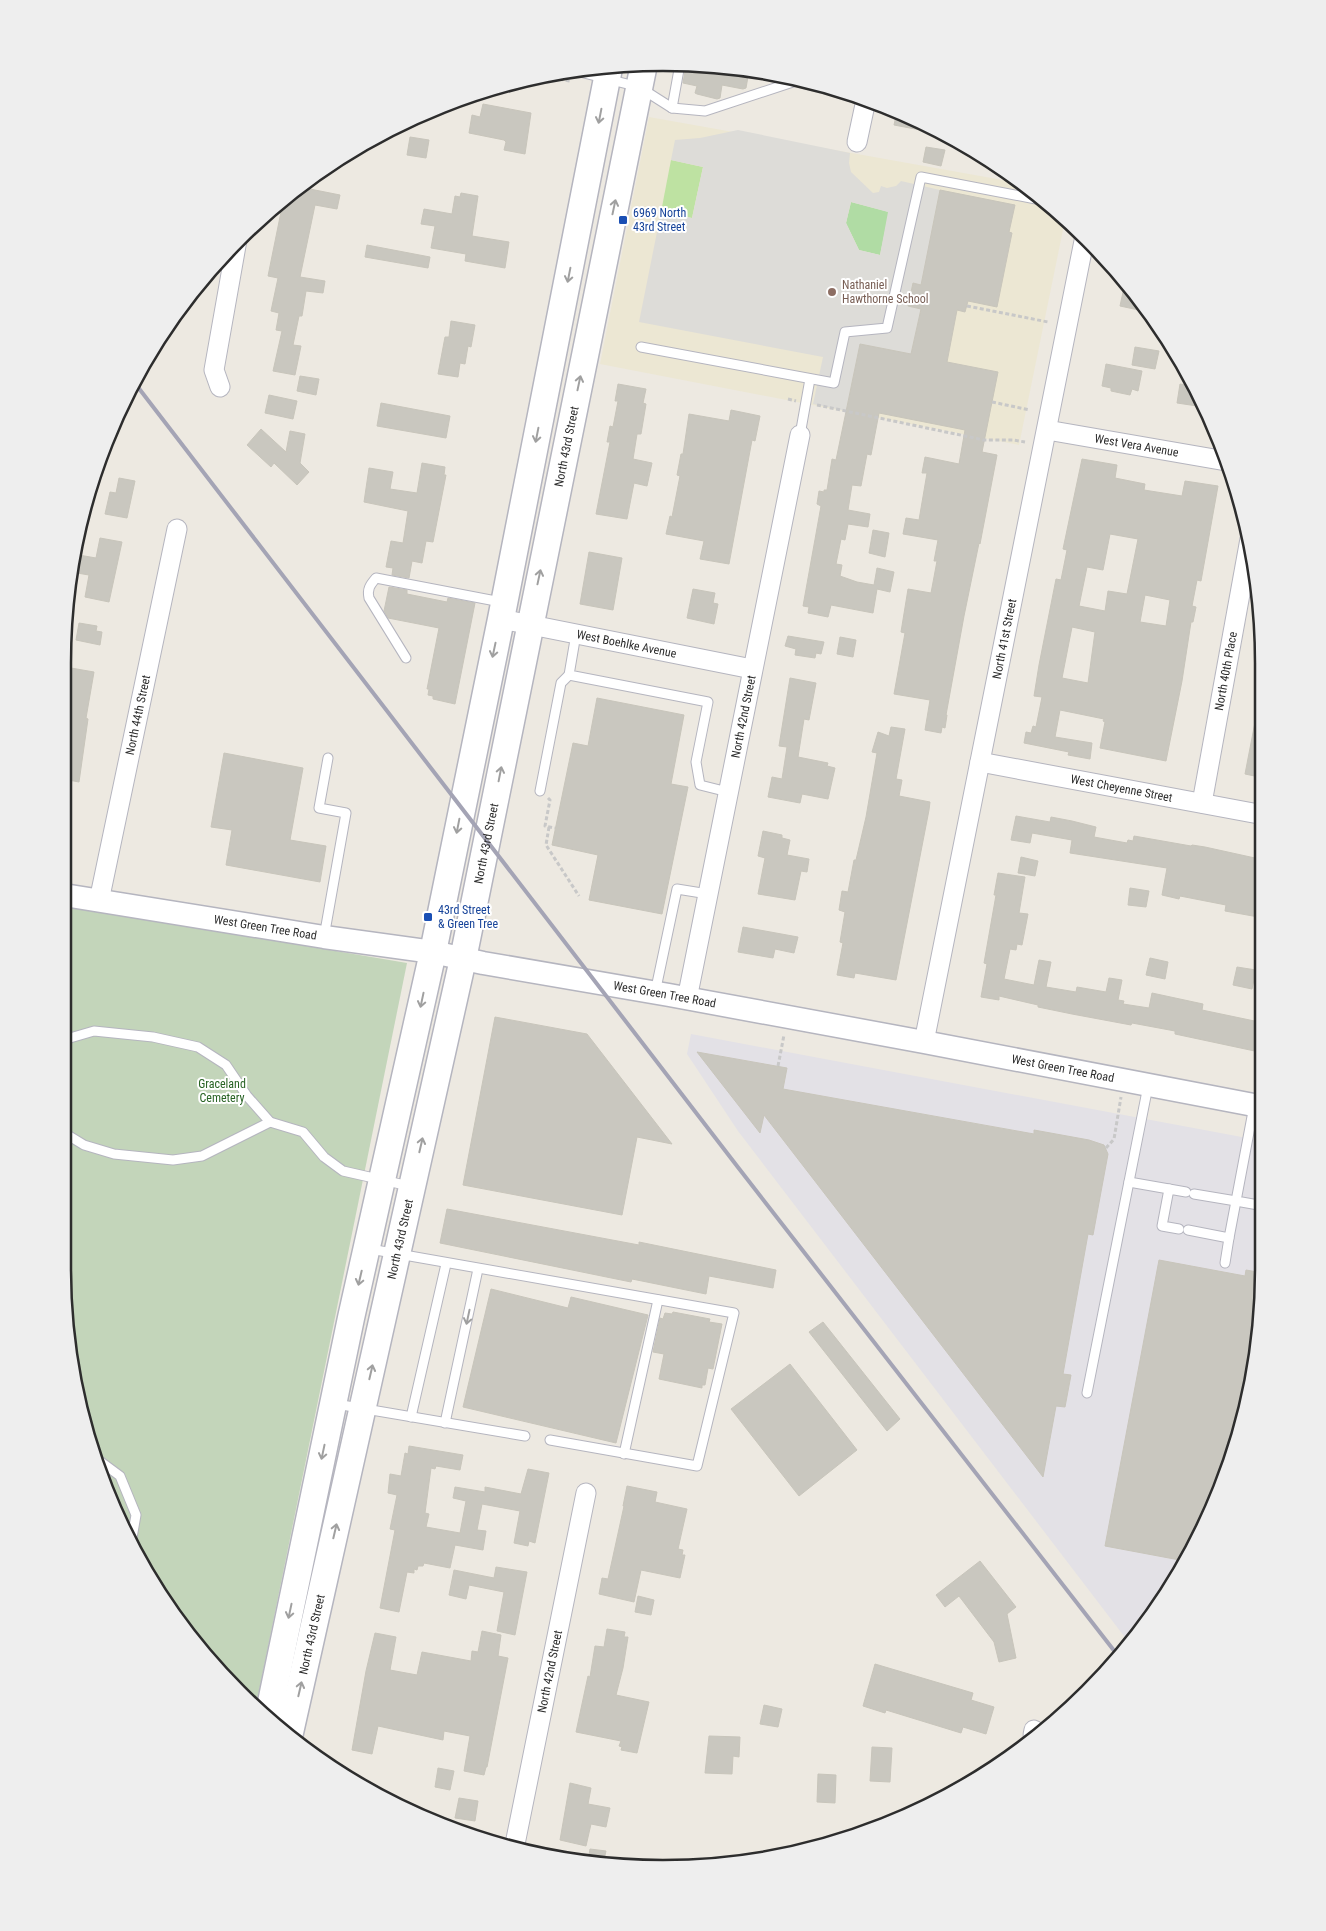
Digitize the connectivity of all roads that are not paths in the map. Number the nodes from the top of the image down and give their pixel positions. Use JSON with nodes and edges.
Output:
{"nodes":[{"id":1,"x":679,"y":72,"type":"edge"},
{"id":2,"x":608,"y":74,"type":"edge"},
{"id":3,"x":615,"y":74,"type":"edge"},
{"id":4,"x":641,"y":76,"type":"edge"},
{"id":5,"x":785,"y":85,"type":"edge"},
{"id":6,"x":865,"y":107,"type":"edge"},
{"id":7,"x":672,"y":108,"type":"junction"},
{"id":8,"x":858,"y":142,"type":"dead end"},
{"id":9,"x":1027,"y":197,"type":"edge"},
{"id":10,"x":1082,"y":246,"type":"edge"},
{"id":11,"x":234,"y":256,"type":"edge"},
{"id":12,"x":641,"y":347,"type":"dead end"},
{"id":13,"x":810,"y":378,"type":"junction"},
{"id":14,"x":220,"y":388,"type":"dead end"},
{"id":15,"x":1047,"y":430,"type":"junction"},
{"id":16,"x":800,"y":435,"type":"joint"},
{"id":17,"x":1218,"y":460,"type":"edge"},
{"id":18,"x":546,"y":466,"type":"junction"},
{"id":19,"x":177,"y":529,"type":"dead end"},
{"id":20,"x":1246,"y":562,"type":"edge"},
{"id":21,"x":502,"y":611,"type":"junction"},
{"id":22,"x":530,"y":625,"type":"junction"},
{"id":23,"x":576,"y":634,"type":"junction"},
{"id":24,"x":406,"y":658,"type":"dead end"},
{"id":25,"x":752,"y":669,"type":"junction"},
{"id":26,"x":568,"y":675,"type":"junction"},
{"id":27,"x":328,"y":758,"type":"dead end"},
{"id":28,"x":980,"y":762,"type":"junction"},
{"id":29,"x":540,"y":791,"type":"road end"},
{"id":30,"x":728,"y":792,"type":"junction"},
{"id":31,"x":1202,"y":803,"type":"junction"},
{"id":32,"x":1255,"y":813,"type":"edge"},
{"id":33,"x":708,"y":894,"type":"junction"},
{"id":34,"x":71,"y":896,"type":"edge"},
{"id":35,"x":99,"y":901,"type":"junction"},
{"id":36,"x":324,"y":937,"type":"junction"},
{"id":37,"x":433,"y":952,"type":"junction"},
{"id":38,"x":463,"y":959,"type":"junction"},
{"id":39,"x":655,"y":993,"type":"junction"},
{"id":40,"x":687,"y":999,"type":"junction"},
{"id":41,"x":71,"y":1038,"type":"edge"},
{"id":42,"x":924,"y":1042,"type":"junction"},
{"id":43,"x":1148,"y":1085,"type":"junction"},
{"id":44,"x":1255,"y":1105,"type":"edge"},
{"id":45,"x":270,"y":1122,"type":"junction"},
{"id":46,"x":1255,"y":1123,"type":"edge"},
{"id":47,"x":71,"y":1137,"type":"edge"},
{"id":48,"x":382,"y":1179,"type":"junction"},
{"id":49,"x":1129,"y":1182,"type":"junction"},
{"id":50,"x":412,"y":1187,"type":"junction"},
{"id":51,"x":1169,"y":1189,"type":"junction"},
{"id":52,"x":1236,"y":1201,"type":"junction"},
{"id":53,"x":1255,"y":1204,"type":"edge"},
{"id":54,"x":1229,"y":1238,"type":"junction"},
{"id":55,"x":367,"y":1248,"type":"junction"},
{"id":56,"x":397,"y":1255,"type":"junction"},
{"id":57,"x":1225,"y":1263,"type":"dead end"},
{"id":58,"x":446,"y":1264,"type":"junction"},
{"id":59,"x":478,"y":1269,"type":"junction"},
{"id":60,"x":658,"y":1300,"type":"junction"},
{"id":61,"x":1087,"y":1393,"type":"dead end"},
{"id":62,"x":334,"y":1404,"type":"junction"},
{"id":63,"x":363,"y":1409,"type":"junction"},
{"id":64,"x":411,"y":1417,"type":"junction"},
{"id":65,"x":445,"y":1423,"type":"junction"},
{"id":66,"x":525,"y":1436,"type":"dead end"},
{"id":67,"x":550,"y":1440,"type":"dead end"},
{"id":68,"x":624,"y":1454,"type":"junction"},
{"id":69,"x":106,"y":1465,"type":"edge"},
{"id":70,"x":586,"y":1493,"type":"dead end"},
{"id":71,"x":133,"y":1532,"type":"edge"},
{"id":72,"x":270,"y":1710,"type":"edge"},
{"id":73,"x":292,"y":1728,"type":"edge"},
{"id":74,"x":516,"y":1841,"type":"edge"}],
"edges":[{"from":1,"to":7,"type":"lane"},
{"from":2,"to":18,"type":"main road","name":"North 43rd Street","one_way":true},
{"from":3,"to":4,"type":"lane"},
{"from":4,"to":7,"type":"lane"},
{"from":18,"to":4,"type":"main road","name":"North 43rd Street","one_way":true},
{"from":5,"to":7,"type":"lane"},
{"from":6,"to":8,"type":"street"},
{"from":9,"to":13,"type":"lane"},
{"from":10,"to":15,"type":"street","name":"North 41st Street"},
{"from":11,"to":14,"type":"street"},
{"from":12,"to":13,"type":"lane"},
{"from":13,"to":16,"type":"lane"},
{"from":15,"to":17,"type":"street","name":"West Vera Avenue"},
{"from":15,"to":28,"type":"street","name":"North 41st Street"},
{"from":16,"to":25,"type":"street","name":"North 42nd Street"},
{"from":18,"to":21,"type":"main road","name":"North 43rd Street"},
{"from":22,"to":18,"type":"main road","name":"North 43rd Street","one_way":true},
{"from":19,"to":35,"type":"street","name":"North 44th Street"},
{"from":20,"to":31,"type":"street","name":"North 40th Place"},
{"from":21,"to":22,"type":"street","name":"West Boehlke Avenue"},
{"from":21,"to":24,"type":"lane"},
{"from":21,"to":37,"type":"main road","name":"North 43rd Street","one_way":true},
{"from":22,"to":23,"type":"street","name":"West Boehlke Avenue"},
{"from":38,"to":22,"type":"main road","name":"North 43rd Street","one_way":true},
{"from":23,"to":25,"type":"street","name":"West Boehlke Avenue"},
{"from":23,"to":26,"type":"lane"},
{"from":25,"to":30,"type":"street","name":"North 42nd Street"},
{"from":26,"to":29,"type":"lane"},
{"from":26,"to":30,"type":"lane"},
{"from":27,"to":36,"type":"lane"},
{"from":28,"to":31,"type":"street","name":"West Cheyenne Street"},
{"from":28,"to":42,"type":"street","name":"North 41st Street"},
{"from":30,"to":33,"type":"street","name":"North 42nd Street"},
{"from":31,"to":32,"type":"street","name":"West Cheyenne Street"},
{"from":33,"to":39,"type":"lane"},
{"from":33,"to":40,"type":"street","name":"North 42nd Street"},
{"from":34,"to":35,"type":"street","name":"West Green Tree Road"},
{"from":35,"to":36,"type":"street","name":"West Green Tree Road"},
{"from":36,"to":37,"type":"street","name":"West Green Tree Road"},
{"from":37,"to":38,"type":"street","name":"West Green Tree Road"},
{"from":37,"to":48,"type":"main road","name":"North 43rd Street","one_way":true},
{"from":38,"to":39,"type":"street","name":"West Green Tree Road"},
{"from":50,"to":38,"type":"main road","name":"North 43rd Street","one_way":true},
{"from":39,"to":40,"type":"street","name":"West Green Tree Road"},
{"from":40,"to":42,"type":"street","name":"West Green Tree Road"},
{"from":41,"to":45,"type":"lane"},
{"from":42,"to":43,"type":"street","name":"West Green Tree Road"},
{"from":43,"to":44,"type":"street","name":"West Green Tree Road"},
{"from":43,"to":49,"type":"lane"},
{"from":45,"to":47,"type":"lane"},
{"from":45,"to":48,"type":"lane"},
{"from":46,"to":52,"type":"lane"},
{"from":48,"to":50,"type":"lane"},
{"from":48,"to":55,"type":"main road","name":"North 43rd Street"},
{"from":49,"to":51,"type":"lane"},
{"from":49,"to":61,"type":"lane"},
{"from":50,"to":56,"type":"main road","name":"North 43rd Street"},
{"from":51,"to":52,"type":"lane"},
{"from":51,"to":54,"type":"lane"},
{"from":52,"to":53,"type":"lane"},
{"from":52,"to":54,"type":"lane"},
{"from":54,"to":57,"type":"lane"},
{"from":55,"to":56,"type":"lane"},
{"from":55,"to":62,"type":"main road","name":"North 43rd Street","one_way":true},
{"from":56,"to":58,"type":"lane"},
{"from":63,"to":56,"type":"main road","name":"North 43rd Street","one_way":true},
{"from":58,"to":59,"type":"lane"},
{"from":58,"to":64,"type":"lane"},
{"from":59,"to":60,"type":"lane"},
{"from":59,"to":65,"type":"lane","one_way":true},
{"from":60,"to":68,"type":"lane"},
{"from":60,"to":68,"type":"lane"},
{"from":62,"to":63,"type":"lane"},
{"from":62,"to":72,"type":"main road","name":"North 43rd Street","one_way":true},
{"from":63,"to":64,"type":"lane"},
{"from":73,"to":63,"type":"main road","name":"North 43rd Street","one_way":true},
{"from":64,"to":65,"type":"lane"},
{"from":65,"to":66,"type":"lane"},
{"from":67,"to":68,"type":"lane"},
{"from":69,"to":71,"type":"lane"},
{"from":70,"to":74,"type":"street","name":"North 42nd Street"}]}
